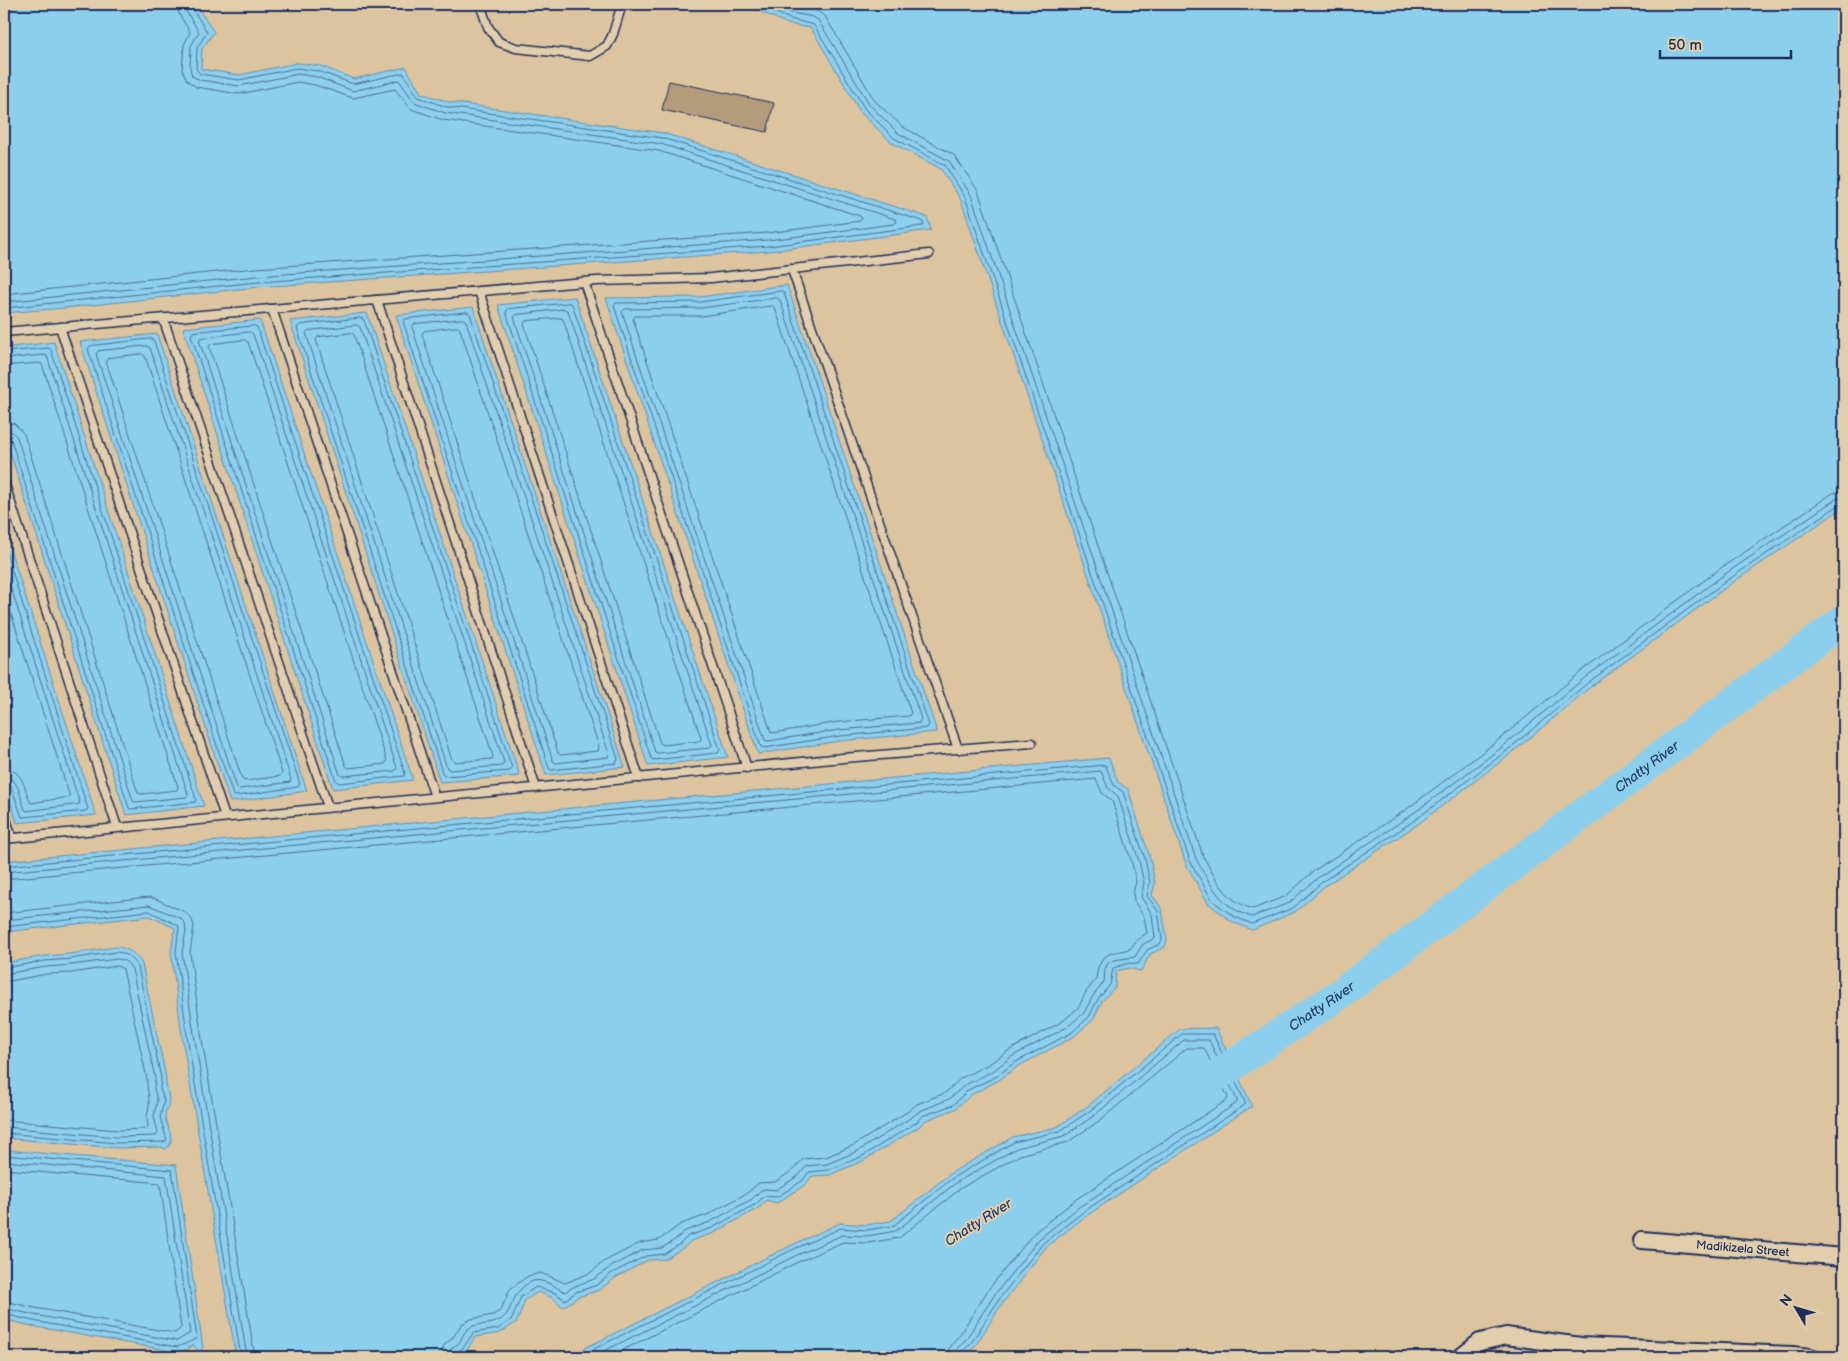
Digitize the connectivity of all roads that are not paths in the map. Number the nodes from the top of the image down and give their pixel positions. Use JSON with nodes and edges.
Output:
{"nodes":[{"id":1,"x":480,"y":4,"type":"edge"},
{"id":2,"x":622,"y":4,"type":"edge"},
{"id":3,"x":929,"y":254,"type":"dead end"},
{"id":4,"x":792,"y":270,"type":"junction"},
{"id":5,"x":584,"y":282,"type":"junction"},
{"id":6,"x":479,"y":291,"type":"junction"},
{"id":7,"x":377,"y":300,"type":"junction"},
{"id":8,"x":272,"y":309,"type":"junction"},
{"id":9,"x":163,"y":318,"type":"junction"},
{"id":10,"x":60,"y":327,"type":"junction"},
{"id":11,"x":4,"y":332,"type":"edge"},
{"id":12,"x":4,"y":482,"type":"edge"},
{"id":13,"x":1032,"y":743,"type":"dead end"},
{"id":14,"x":958,"y":749,"type":"junction"},
{"id":15,"x":747,"y":768,"type":"junction"},
{"id":16,"x":639,"y":778,"type":"junction"},
{"id":17,"x":536,"y":788,"type":"junction"},
{"id":18,"x":435,"y":797,"type":"junction"},
{"id":19,"x":328,"y":807,"type":"junction"},
{"id":20,"x":4,"y":813,"type":"edge"},
{"id":21,"x":225,"y":817,"type":"junction"},
{"id":22,"x":116,"y":827,"type":"junction"},
{"id":23,"x":8,"y":838,"type":"edge"},
{"id":24,"x":1642,"y":1240,"type":"dead end"},
{"id":25,"x":1844,"y":1256,"type":"edge"},
{"id":26,"x":1580,"y":1352,"type":"edge"},
{"id":27,"x":1640,"y":1353,"type":"edge"},
{"id":28,"x":1461,"y":1357,"type":"edge"},
{"id":29,"x":1811,"y":1357,"type":"edge"}],
"edges":[{"from":1,"to":2,"type":"lane"},
{"from":3,"to":4,"type":"lane"},
{"from":4,"to":5,"type":"lane"},
{"from":4,"to":14,"type":"lane"},
{"from":5,"to":6,"type":"lane"},
{"from":5,"to":15,"type":"lane"},
{"from":6,"to":7,"type":"lane"},
{"from":6,"to":16,"type":"lane"},
{"from":7,"to":8,"type":"lane"},
{"from":7,"to":17,"type":"lane"},
{"from":8,"to":9,"type":"lane"},
{"from":8,"to":18,"type":"lane"},
{"from":9,"to":10,"type":"lane"},
{"from":9,"to":19,"type":"lane"},
{"from":10,"to":11,"type":"lane"},
{"from":10,"to":21,"type":"lane"},
{"from":12,"to":22,"type":"lane"},
{"from":13,"to":14,"type":"lane"},
{"from":14,"to":15,"type":"lane"},
{"from":15,"to":16,"type":"lane"},
{"from":16,"to":17,"type":"lane"},
{"from":17,"to":18,"type":"lane"},
{"from":18,"to":19,"type":"lane"},
{"from":19,"to":21,"type":"lane"},
{"from":20,"to":23,"type":"lane"},
{"from":21,"to":22,"type":"lane"},
{"from":22,"to":23,"type":"lane"},
{"from":24,"to":25,"type":"street","name":"Madikizela Street"},
{"from":26,"to":27,"type":"street"},
{"from":26,"to":28,"type":"street"},
{"from":27,"to":29,"type":"street"}]}
